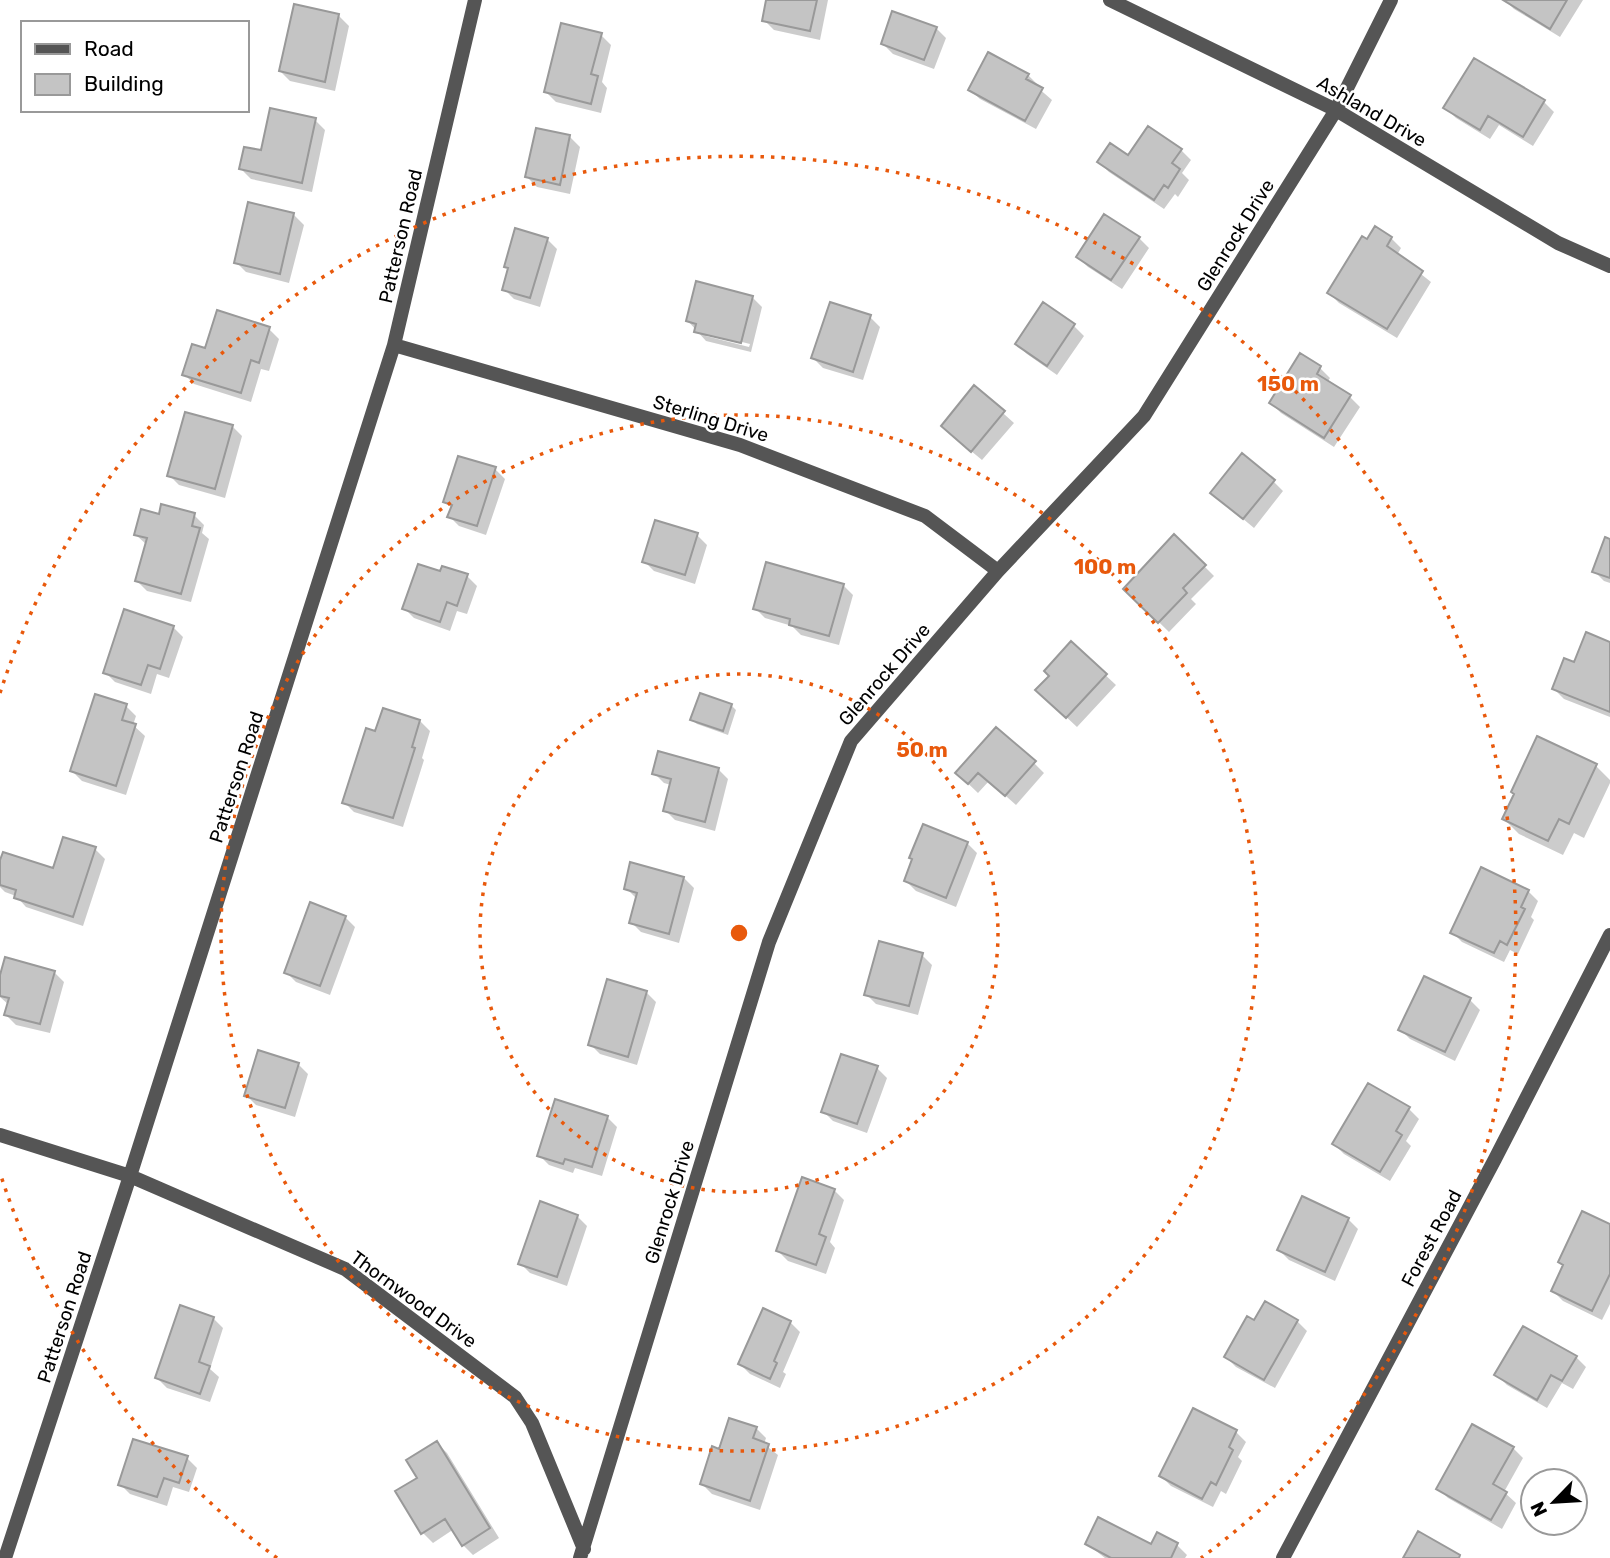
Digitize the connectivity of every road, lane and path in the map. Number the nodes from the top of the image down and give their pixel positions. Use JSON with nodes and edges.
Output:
{"nodes":[{"id":1,"x":475,"y":0,"type":"edge"},
{"id":2,"x":1110,"y":0,"type":"edge"},
{"id":3,"x":1391,"y":0,"type":"edge"},
{"id":4,"x":1336,"y":110,"type":"junction"},
{"id":5,"x":1610,"y":266,"type":"edge"},
{"id":6,"x":394,"y":345,"type":"junction"},
{"id":7,"x":998,"y":571,"type":"junction"},
{"id":8,"x":1610,"y":935,"type":"edge"},
{"id":9,"x":0,"y":1135,"type":"edge"},
{"id":10,"x":130,"y":1176,"type":"junction"},
{"id":11,"x":584,"y":1555,"type":"edge"},
{"id":12,"x":5,"y":1558,"type":"edge"},
{"id":13,"x":1283,"y":1558,"type":"edge"}],
"edges":[{"from":1,"to":6,"type":"street","name":"Patterson Road"},
{"from":2,"to":4,"type":"street","name":"Ashland Drive"},
{"from":3,"to":4,"type":"street","name":"Glenrock Drive"},
{"from":4,"to":5,"type":"street","name":"Ashland Drive"},
{"from":4,"to":7,"type":"street","name":"Glenrock Drive"},
{"from":6,"to":7,"type":"street","name":"Sterling Drive"},
{"from":6,"to":10,"type":"street","name":"Patterson Road"},
{"from":7,"to":11,"type":"street","name":"Glenrock Drive"},
{"from":8,"to":13,"type":"street","name":"Forest Road"},
{"from":9,"to":10,"type":"street","name":"Thornwood Drive"},
{"from":10,"to":11,"type":"street","name":"Thornwood Drive"},
{"from":10,"to":12,"type":"street","name":"Patterson Road"}]}
